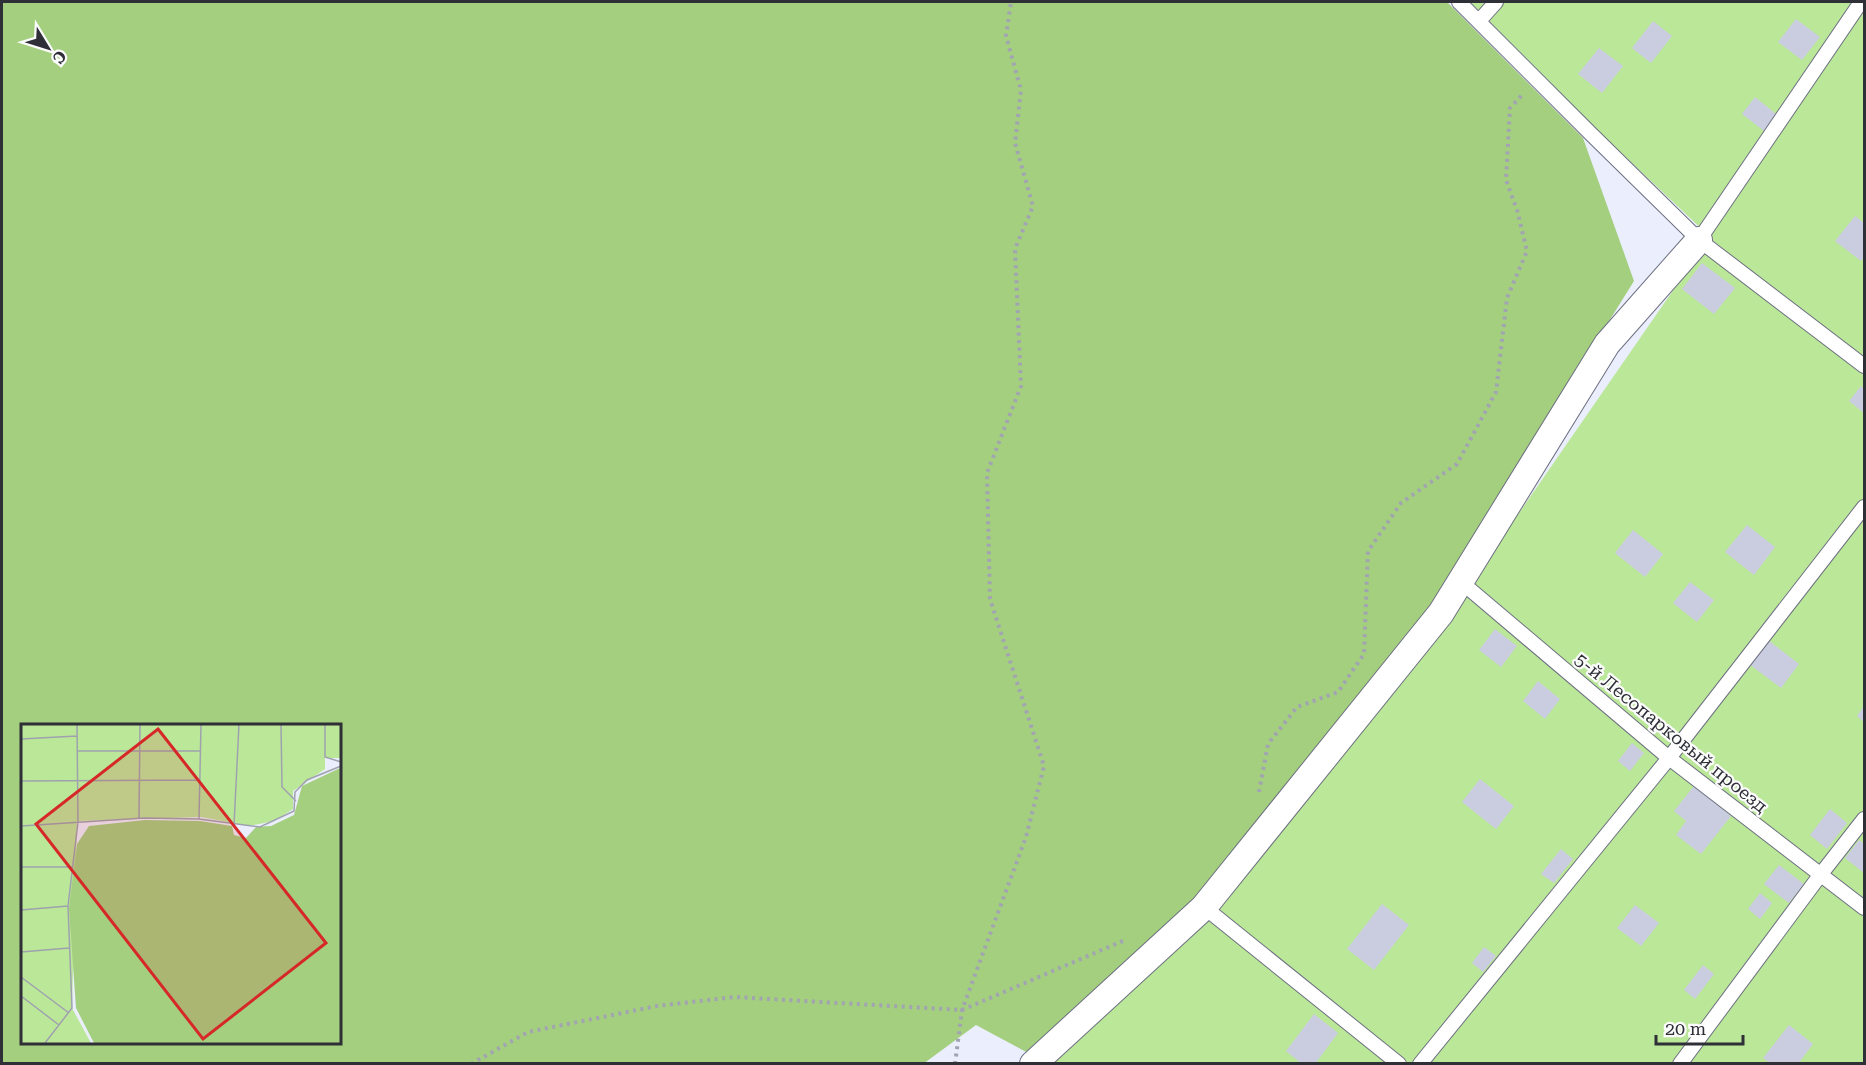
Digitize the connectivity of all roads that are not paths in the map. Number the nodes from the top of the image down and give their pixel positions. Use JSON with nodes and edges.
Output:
{"nodes":[{"id":1,"x":1460,"y":2,"type":"edge"},
{"id":2,"x":1496,"y":2,"type":"edge"},
{"id":3,"x":1861,"y":2,"type":"edge"},
{"id":4,"x":1479,"y":21,"type":"junction"},
{"id":5,"x":1699,"y":240,"type":"junction"},
{"id":6,"x":1864,"y":366,"type":"edge"},
{"id":7,"x":1864,"y":507,"type":"edge"},
{"id":8,"x":1460,"y":581,"type":"junction"},
{"id":9,"x":1670,"y":758,"type":"junction"},
{"id":10,"x":1864,"y":819,"type":"edge"},
{"id":11,"x":1821,"y":874,"type":"junction"},
{"id":12,"x":1204,"y":907,"type":"junction"},
{"id":13,"x":1864,"y":908,"type":"edge"},
{"id":14,"x":1033,"y":1064,"type":"edge"},
{"id":15,"x":1399,"y":1064,"type":"edge"},
{"id":16,"x":1420,"y":1064,"type":"edge"},
{"id":17,"x":1680,"y":1064,"type":"edge"}],
"edges":[{"from":1,"to":4,"type":"lane"},
{"from":2,"to":4,"type":"lane"},
{"from":3,"to":5,"type":"lane"},
{"from":4,"to":5,"type":"lane"},
{"from":5,"to":6,"type":"lane"},
{"from":5,"to":8,"type":"street"},
{"from":7,"to":9,"type":"lane"},
{"from":8,"to":9,"type":"lane","name":"5-й Лесопарковый проезд"},
{"from":8,"to":12,"type":"street"},
{"from":9,"to":11,"type":"lane","name":"5-й Лесопарковый проезд"},
{"from":9,"to":16,"type":"lane"},
{"from":10,"to":11,"type":"lane"},
{"from":11,"to":13,"type":"lane","name":"5-й Лесопарковый проезд"},
{"from":11,"to":17,"type":"lane"},
{"from":12,"to":14,"type":"street"},
{"from":12,"to":15,"type":"lane"}]}
